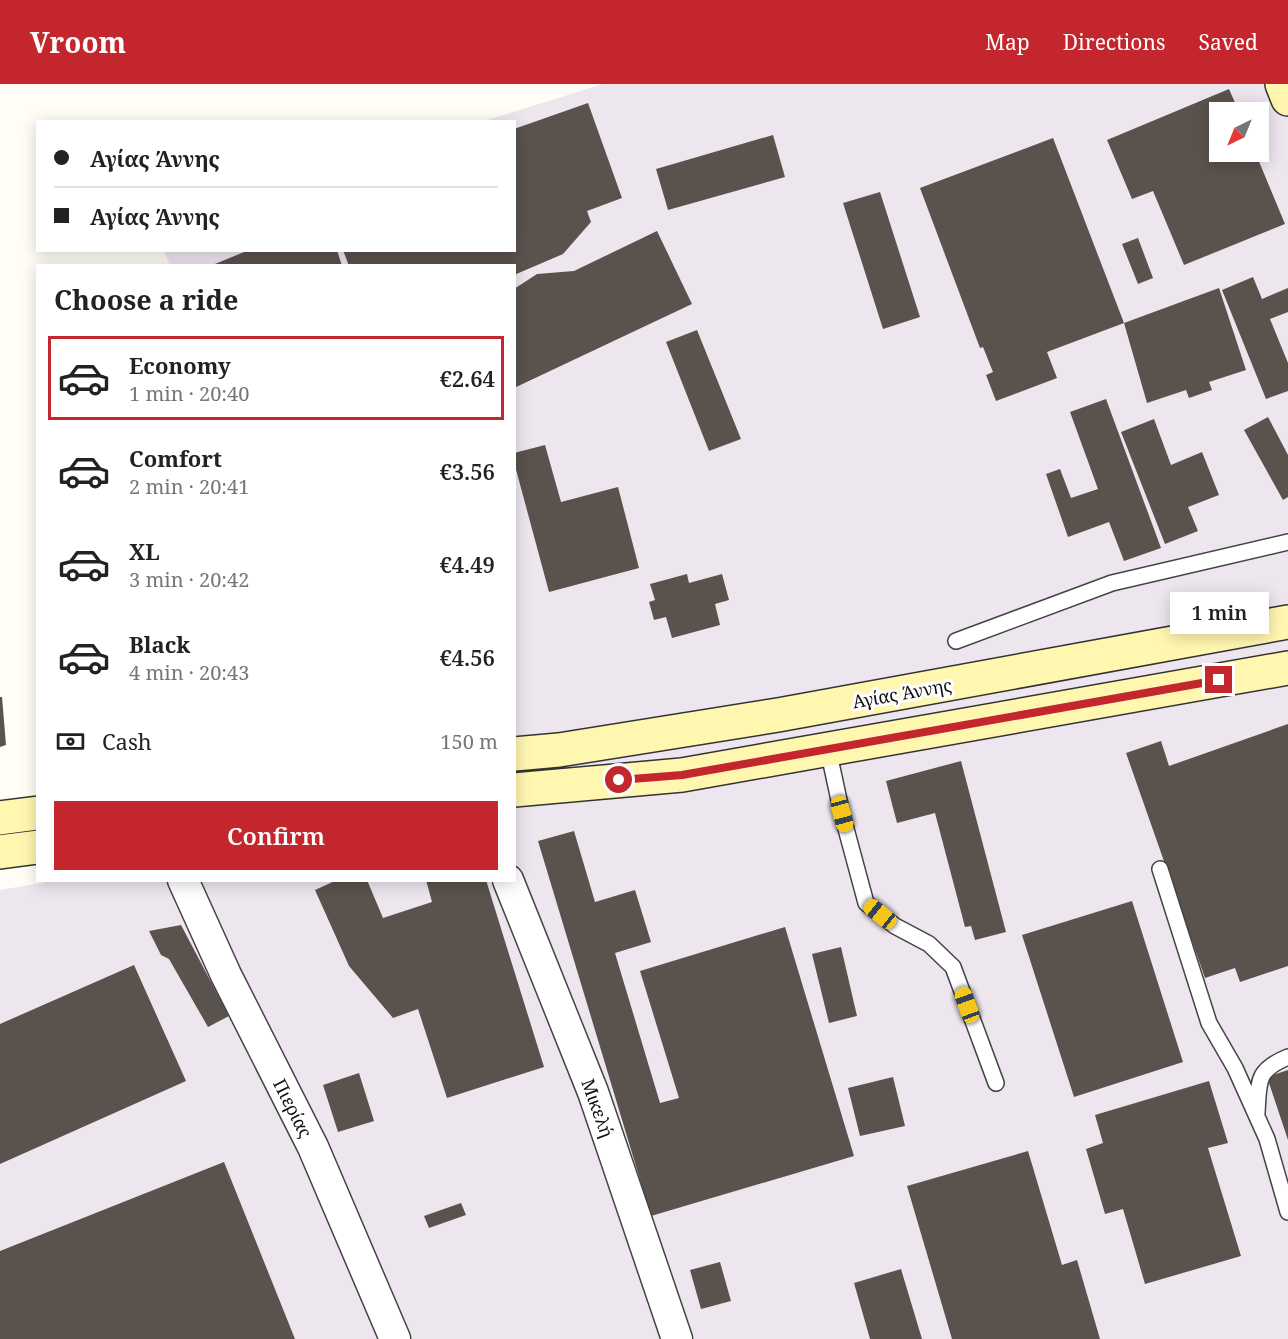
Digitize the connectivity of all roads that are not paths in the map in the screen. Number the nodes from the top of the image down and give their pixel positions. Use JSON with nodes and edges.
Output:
{"nodes":[{"id":1,"x":1282,"y":84,"type":"edge"},
{"id":2,"x":1288,"y":99,"type":"edge"},
{"id":3,"x":1288,"y":542,"type":"edge"},
{"id":4,"x":1288,"y":622,"type":"edge"},
{"id":5,"x":956,"y":641,"type":"dead end"},
{"id":6,"x":1288,"y":668,"type":"edge"},
{"id":7,"x":828,"y":749,"type":"junction"},
{"id":8,"x":516,"y":754,"type":"edge"},
{"id":9,"x":516,"y":790,"type":"edge"},
{"id":10,"x":36,"y":813,"type":"edge"},
{"id":11,"x":0,"y":818,"type":"edge"},
{"id":12,"x":36,"y":846,"type":"edge"},
{"id":13,"x":0,"y":852,"type":"edge"},
{"id":14,"x":1160,"y":869,"type":"dead end"},
{"id":15,"x":184,"y":882,"type":"edge"},
{"id":16,"x":509,"y":882,"type":"edge"},
{"id":17,"x":1288,"y":1057,"type":"edge"},
{"id":18,"x":996,"y":1083,"type":"dead end"},
{"id":19,"x":1257,"y":1116,"type":"junction"},
{"id":20,"x":1288,"y":1212,"type":"edge"},
{"id":21,"x":395,"y":1339,"type":"edge"},
{"id":22,"x":677,"y":1339,"type":"edge"}],
"edges":[{"from":1,"to":2,"type":"street"},
{"from":3,"to":5,"type":"lane"},
{"from":4,"to":8,"type":"street","name":"Αγίας Άννης"},
{"from":6,"to":7,"type":"street"},
{"from":7,"to":9,"type":"street"},
{"from":7,"to":18,"type":"lane"},
{"from":10,"to":11,"type":"street"},
{"from":12,"to":13,"type":"street"},
{"from":14,"to":19,"type":"lane"},
{"from":15,"to":21,"type":"street","name":"Πιερίας"},
{"from":16,"to":22,"type":"street","name":"Μικελή"},
{"from":17,"to":19,"type":"lane"},
{"from":19,"to":20,"type":"lane"}]}
